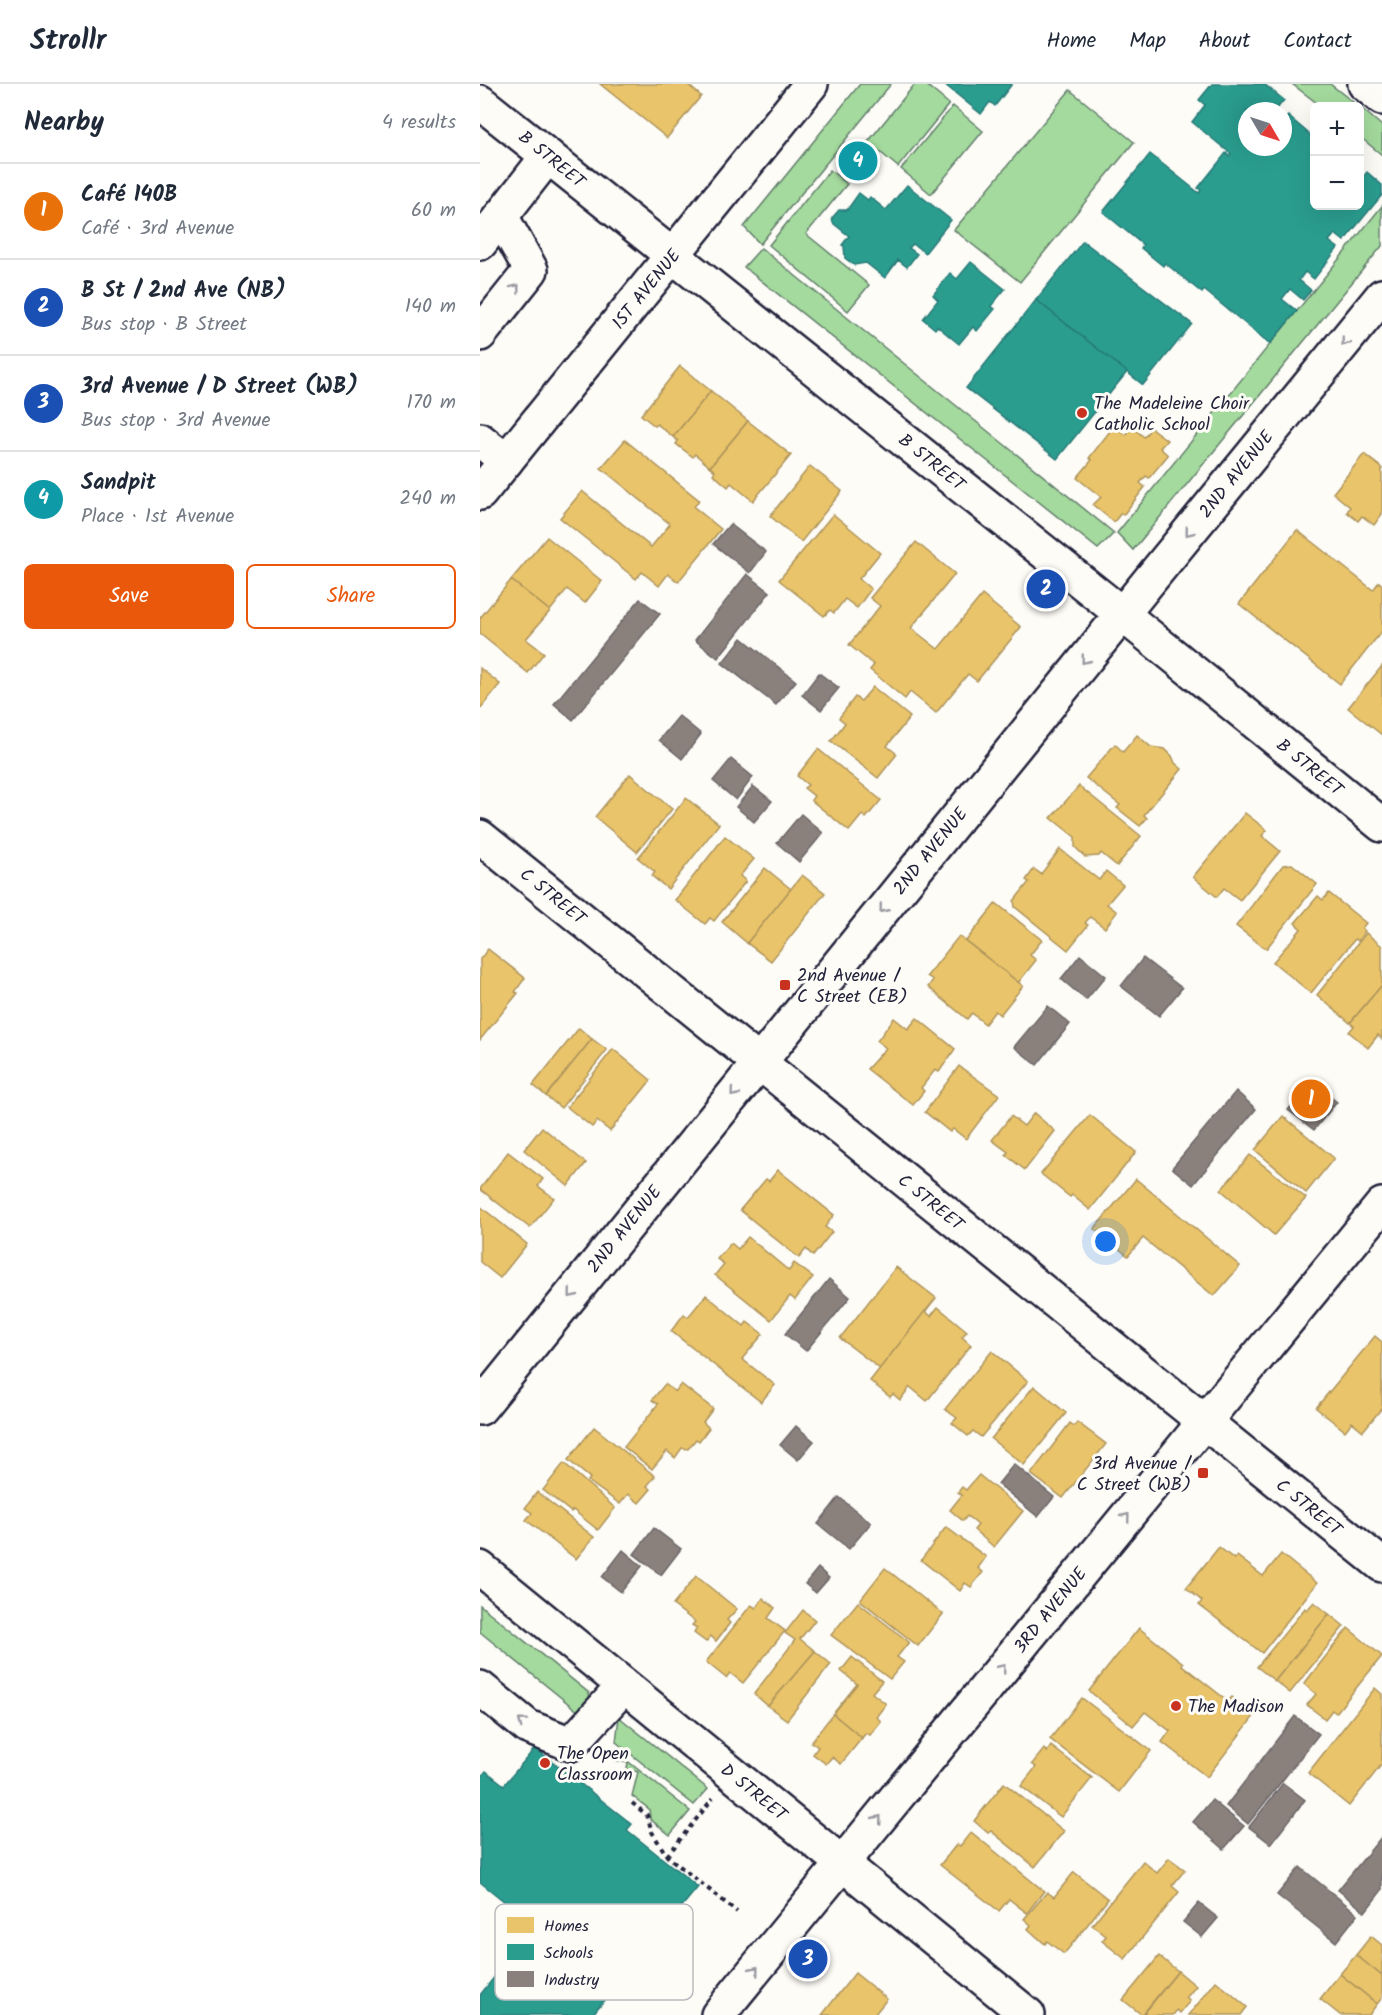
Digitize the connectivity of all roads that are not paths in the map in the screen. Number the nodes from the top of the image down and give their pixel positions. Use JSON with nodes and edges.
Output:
{"nodes":[{"id":1,"x":811,"y":84,"type":"edge"},
{"id":2,"x":1365,"y":84,"type":"edge"},
{"id":3,"x":1382,"y":98,"type":"edge"},
{"id":4,"x":480,"y":102,"type":"edge"},
{"id":5,"x":548,"y":156,"type":"junction"},
{"id":6,"x":501,"y":216,"type":"junction"},
{"id":7,"x":480,"y":243,"type":"edge"},
{"id":8,"x":673,"y":255,"type":"junction"},
{"id":9,"x":1382,"y":296,"type":"edge"},
{"id":10,"x":480,"y":334,"type":"edge"},
{"id":11,"x":480,"y":440,"type":"edge"},
{"id":12,"x":506,"y":461,"type":"junction"},
{"id":13,"x":480,"y":493,"type":"edge"},
{"id":14,"x":1122,"y":614,"type":"junction"},
{"id":15,"x":1382,"y":825,"type":"edge"},
{"id":16,"x":480,"y":837,"type":"edge"},
{"id":17,"x":758,"y":1062,"type":"junction"},
{"id":18,"x":1382,"y":1205,"type":"edge"},
{"id":19,"x":480,"y":1408,"type":"edge"},
{"id":20,"x":1204,"y":1423,"type":"junction"},
{"id":21,"x":1382,"y":1565,"type":"edge"},
{"id":22,"x":480,"y":1569,"type":"edge"},
{"id":23,"x":624,"y":1686,"type":"junction"},
{"id":24,"x":480,"y":1688,"type":"edge"},
{"id":25,"x":842,"y":1863,"type":"junction"},
{"id":26,"x":718,"y":2015,"type":"edge"},
{"id":27,"x":1029,"y":2015,"type":"edge"}],
"edges":[{"from":1,"to":8,"type":"street","name":"1ST AVENUE"},
{"from":2,"to":3,"type":"street"},
{"from":4,"to":5,"type":"street","name":"B STREET"},
{"from":5,"to":6,"type":"street"},
{"from":5,"to":8,"type":"street","name":"B STREET"},
{"from":6,"to":7,"type":"street"},
{"from":10,"to":6,"type":"street","one_way":true},
{"from":8,"to":12,"type":"street","name":"1ST AVENUE"},
{"from":8,"to":14,"type":"street","name":"B STREET"},
{"from":9,"to":14,"type":"street","name":"2ND AVENUE","one_way":true},
{"from":11,"to":12,"type":"street"},
{"from":12,"to":13,"type":"street","name":"1ST AVENUE"},
{"from":14,"to":15,"type":"street","name":"B STREET"},
{"from":14,"to":17,"type":"street","name":"2ND AVENUE","one_way":true},
{"from":16,"to":17,"type":"street","name":"C STREET"},
{"from":17,"to":19,"type":"street","name":"2ND AVENUE","one_way":true},
{"from":17,"to":20,"type":"street","name":"C STREET"},
{"from":18,"to":20,"type":"street","name":"3RD AVENUE"},
{"from":20,"to":21,"type":"street","name":"C STREET"},
{"from":25,"to":20,"type":"street","name":"3RD AVENUE","one_way":true},
{"from":22,"to":23,"type":"street","name":"D STREET"},
{"from":23,"to":24,"type":"street","one_way":true},
{"from":23,"to":25,"type":"street","name":"D STREET"},
{"from":26,"to":25,"type":"street","name":"3RD AVENUE","one_way":true},
{"from":25,"to":27,"type":"street","name":"D STREET"}]}
